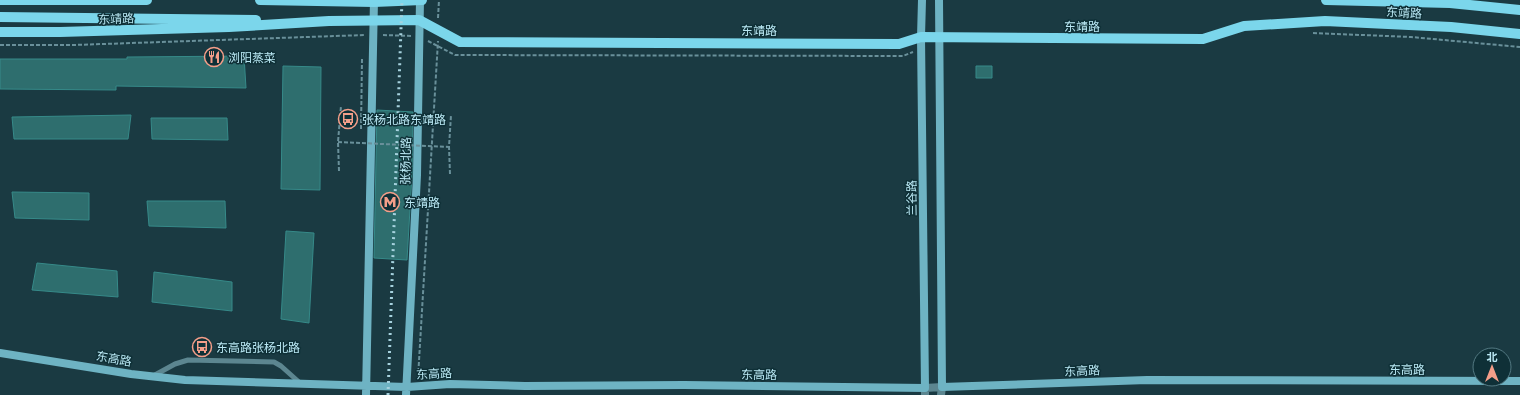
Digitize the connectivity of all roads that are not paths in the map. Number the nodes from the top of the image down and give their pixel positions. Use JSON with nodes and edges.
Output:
{"nodes":[{"id":1,"x":0,"y":0,"type":"edge"},
{"id":2,"x":147,"y":0,"type":"edge"},
{"id":3,"x":260,"y":0,"type":"edge"},
{"id":4,"x":420,"y":0,"type":"edge"},
{"id":5,"x":922,"y":0,"type":"edge"},
{"id":6,"x":939,"y":0,"type":"edge"},
{"id":7,"x":1326,"y":0,"type":"edge"},
{"id":8,"x":374,"y":1,"type":"edge"},
{"id":9,"x":1520,"y":10,"type":"edge"},
{"id":10,"x":0,"y":17,"type":"edge"},
{"id":11,"x":419,"y":20,"type":"junction"},
{"id":12,"x":329,"y":21,"type":"junction"},
{"id":13,"x":373,"y":21,"type":"junction"},
{"id":14,"x":0,"y":32,"type":"edge"},
{"id":15,"x":1520,"y":34,"type":"edge"},
{"id":16,"x":921,"y":37,"type":"junction"},
{"id":17,"x":939,"y":38,"type":"junction"},
{"id":18,"x":0,"y":352,"type":"edge"},
{"id":19,"x":153,"y":376,"type":"junction"},
{"id":20,"x":1520,"y":381,"type":"edge"},
{"id":21,"x":300,"y":383,"type":"junction"},
{"id":22,"x":366,"y":385,"type":"junction"},
{"id":23,"x":407,"y":391,"type":"edge"},
{"id":24,"x":925,"y":391,"type":"edge"},
{"id":25,"x":942,"y":391,"type":"edge"},
{"id":26,"x":366,"y":395,"type":"edge"}],
"edges":[{"from":1,"to":2,"type":"main road","name":"东靖路"},
{"from":3,"to":8,"type":"main road"},
{"from":4,"to":8,"type":"main road"},
{"from":4,"to":11,"type":"street","name":"张杨北路"},
{"from":5,"to":16,"type":"street","name":"兰谷路"},
{"from":6,"to":17,"type":"street"},
{"from":7,"to":9,"type":"main road","name":"东靖路"},
{"from":8,"to":13,"type":"street"},
{"from":10,"to":12,"type":"main road"},
{"from":11,"to":13,"type":"main road","name":"东靖路"},
{"from":11,"to":16,"type":"main road","name":"东靖路"},
{"from":11,"to":23,"type":"street","name":"张杨北路"},
{"from":12,"to":13,"type":"main road","name":"东靖路"},
{"from":12,"to":14,"type":"main road","name":"东靖路"},
{"from":13,"to":22,"type":"street"},
{"from":15,"to":17,"type":"main road","name":"东靖路"},
{"from":16,"to":17,"type":"main road","name":"东靖路"},
{"from":16,"to":24,"type":"street","name":"兰谷路"},
{"from":17,"to":25,"type":"street"},
{"from":18,"to":19,"type":"street","name":"东高路"},
{"from":19,"to":21,"type":"street","name":"东高路"},
{"from":19,"to":21,"type":"lane"},
{"from":20,"to":25,"type":"street","name":"东高路"},
{"from":21,"to":22,"type":"street","name":"东高路"},
{"from":22,"to":23,"type":"street","name":"东高路"},
{"from":22,"to":26,"type":"street"},
{"from":23,"to":24,"type":"street","name":"东高路"},
{"from":24,"to":25,"type":"street","name":"东高路"}]}
